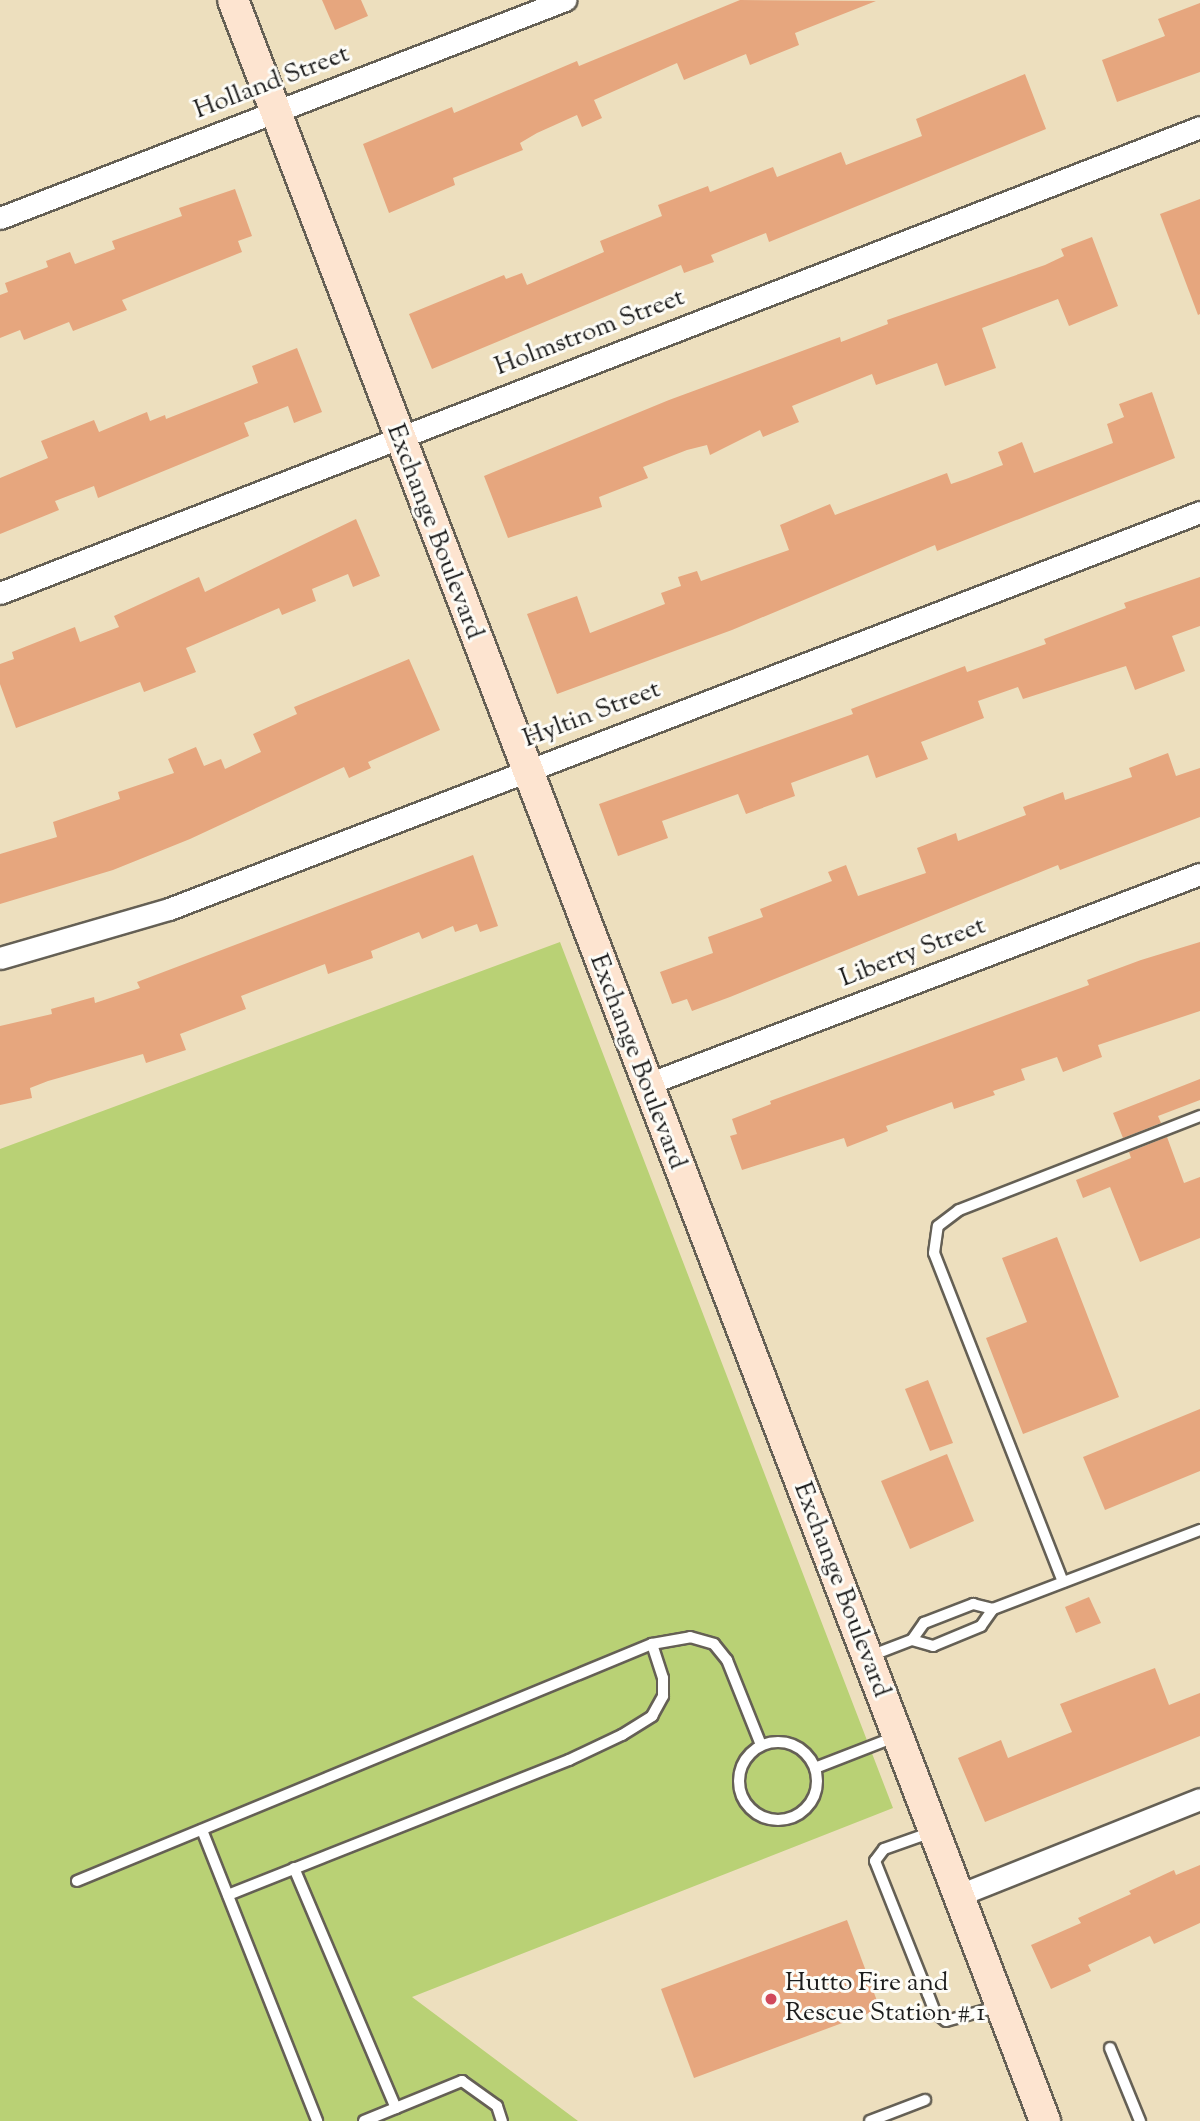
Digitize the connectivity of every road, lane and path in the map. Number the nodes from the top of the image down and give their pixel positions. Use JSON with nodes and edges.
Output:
{"nodes":[{"id":1,"x":233,"y":0,"type":"edge"},
{"id":2,"x":565,"y":0,"type":"edge"},
{"id":3,"x":273,"y":112,"type":"junction"},
{"id":4,"x":1200,"y":127,"type":"edge"},
{"id":5,"x":0,"y":218,"type":"edge"},
{"id":6,"x":398,"y":438,"type":"junction"},
{"id":7,"x":1200,"y":512,"type":"edge"},
{"id":8,"x":0,"y":593,"type":"edge"},
{"id":9,"x":525,"y":771,"type":"junction"},
{"id":10,"x":1200,"y":874,"type":"edge"},
{"id":11,"x":0,"y":958,"type":"edge"},
{"id":12,"x":645,"y":1085,"type":"junction"},
{"id":13,"x":1200,"y":1116,"type":"edge"},
{"id":14,"x":1200,"y":1530,"type":"edge"},
{"id":15,"x":1063,"y":1582,"type":"junction"},
{"id":16,"x":993,"y":1609,"type":"junction"},
{"id":17,"x":912,"y":1640,"type":"junction"},
{"id":18,"x":652,"y":1644,"type":"junction"},
{"id":19,"x":867,"y":1657,"type":"junction"},
{"id":20,"x":898,"y":1736,"type":"junction"},
{"id":21,"x":761,"y":1745,"type":"junction"},
{"id":22,"x":815,"y":1768,"type":"junction"},
{"id":23,"x":1200,"y":1799,"type":"edge"},
{"id":24,"x":202,"y":1830,"type":"junction"},
{"id":25,"x":935,"y":1831,"type":"junction"},
{"id":26,"x":294,"y":1868,"type":"junction"},
{"id":27,"x":77,"y":1881,"type":"dead end"},
{"id":28,"x":228,"y":1895,"type":"junction"},
{"id":29,"x":959,"y":1895,"type":"junction"},
{"id":30,"x":1003,"y":2005,"type":"junction"},
{"id":31,"x":1110,"y":2048,"type":"dead end"},
{"id":32,"x":925,"y":2100,"type":"dead end"},
{"id":33,"x":396,"y":2108,"type":"junction"},
{"id":34,"x":317,"y":2121,"type":"edge"},
{"id":35,"x":364,"y":2121,"type":"edge"},
{"id":36,"x":502,"y":2121,"type":"edge"},
{"id":37,"x":870,"y":2121,"type":"edge"},
{"id":38,"x":1045,"y":2121,"type":"edge"},
{"id":39,"x":1140,"y":2121,"type":"edge"}],
"edges":[{"from":1,"to":3,"type":"street","name":"Exchange Boulevard"},
{"from":2,"to":3,"type":"street","name":"Holland Street"},
{"from":3,"to":5,"type":"street","name":"Holland Street"},
{"from":3,"to":6,"type":"street","name":"Exchange Boulevard"},
{"from":4,"to":6,"type":"street","name":"Holmstrom Street"},
{"from":6,"to":8,"type":"street","name":"Holmstrom Street"},
{"from":6,"to":9,"type":"street","name":"Exchange Boulevard"},
{"from":7,"to":9,"type":"street","name":"Hyltin Street"},
{"from":9,"to":11,"type":"street","name":"Hyltin Street"},
{"from":9,"to":12,"type":"street","name":"Exchange Boulevard"},
{"from":10,"to":12,"type":"street","name":"Liberty Street"},
{"from":12,"to":19,"type":"street","name":"Exchange Boulevard"},
{"from":13,"to":15,"type":"lane"},
{"from":14,"to":15,"type":"lane"},
{"from":15,"to":16,"type":"lane"},
{"from":16,"to":17,"type":"lane"},
{"from":16,"to":17,"type":"lane"},
{"from":17,"to":19,"type":"lane"},
{"from":18,"to":21,"type":"lane"},
{"from":18,"to":24,"type":"lane"},
{"from":18,"to":26,"type":"lane"},
{"from":19,"to":20,"type":"street","name":"Exchange Boulevard"},
{"from":20,"to":22,"type":"lane"},
{"from":20,"to":25,"type":"street","name":"Exchange Boulevard"},
{"from":21,"to":22,"type":"lane"},
{"from":21,"to":22,"type":"lane"},
{"from":23,"to":29,"type":"street"},
{"from":24,"to":27,"type":"lane"},
{"from":24,"to":28,"type":"lane"},
{"from":25,"to":29,"type":"street","name":"Exchange Boulevard"},
{"from":25,"to":30,"type":"lane"},
{"from":26,"to":28,"type":"lane"},
{"from":26,"to":33,"type":"lane"},
{"from":28,"to":34,"type":"lane"},
{"from":29,"to":30,"type":"street","name":"Exchange Boulevard"},
{"from":30,"to":38,"type":"street","name":"Exchange Boulevard"},
{"from":31,"to":39,"type":"lane"},
{"from":32,"to":37,"type":"lane"},
{"from":33,"to":35,"type":"lane"},
{"from":33,"to":36,"type":"lane"}]}
